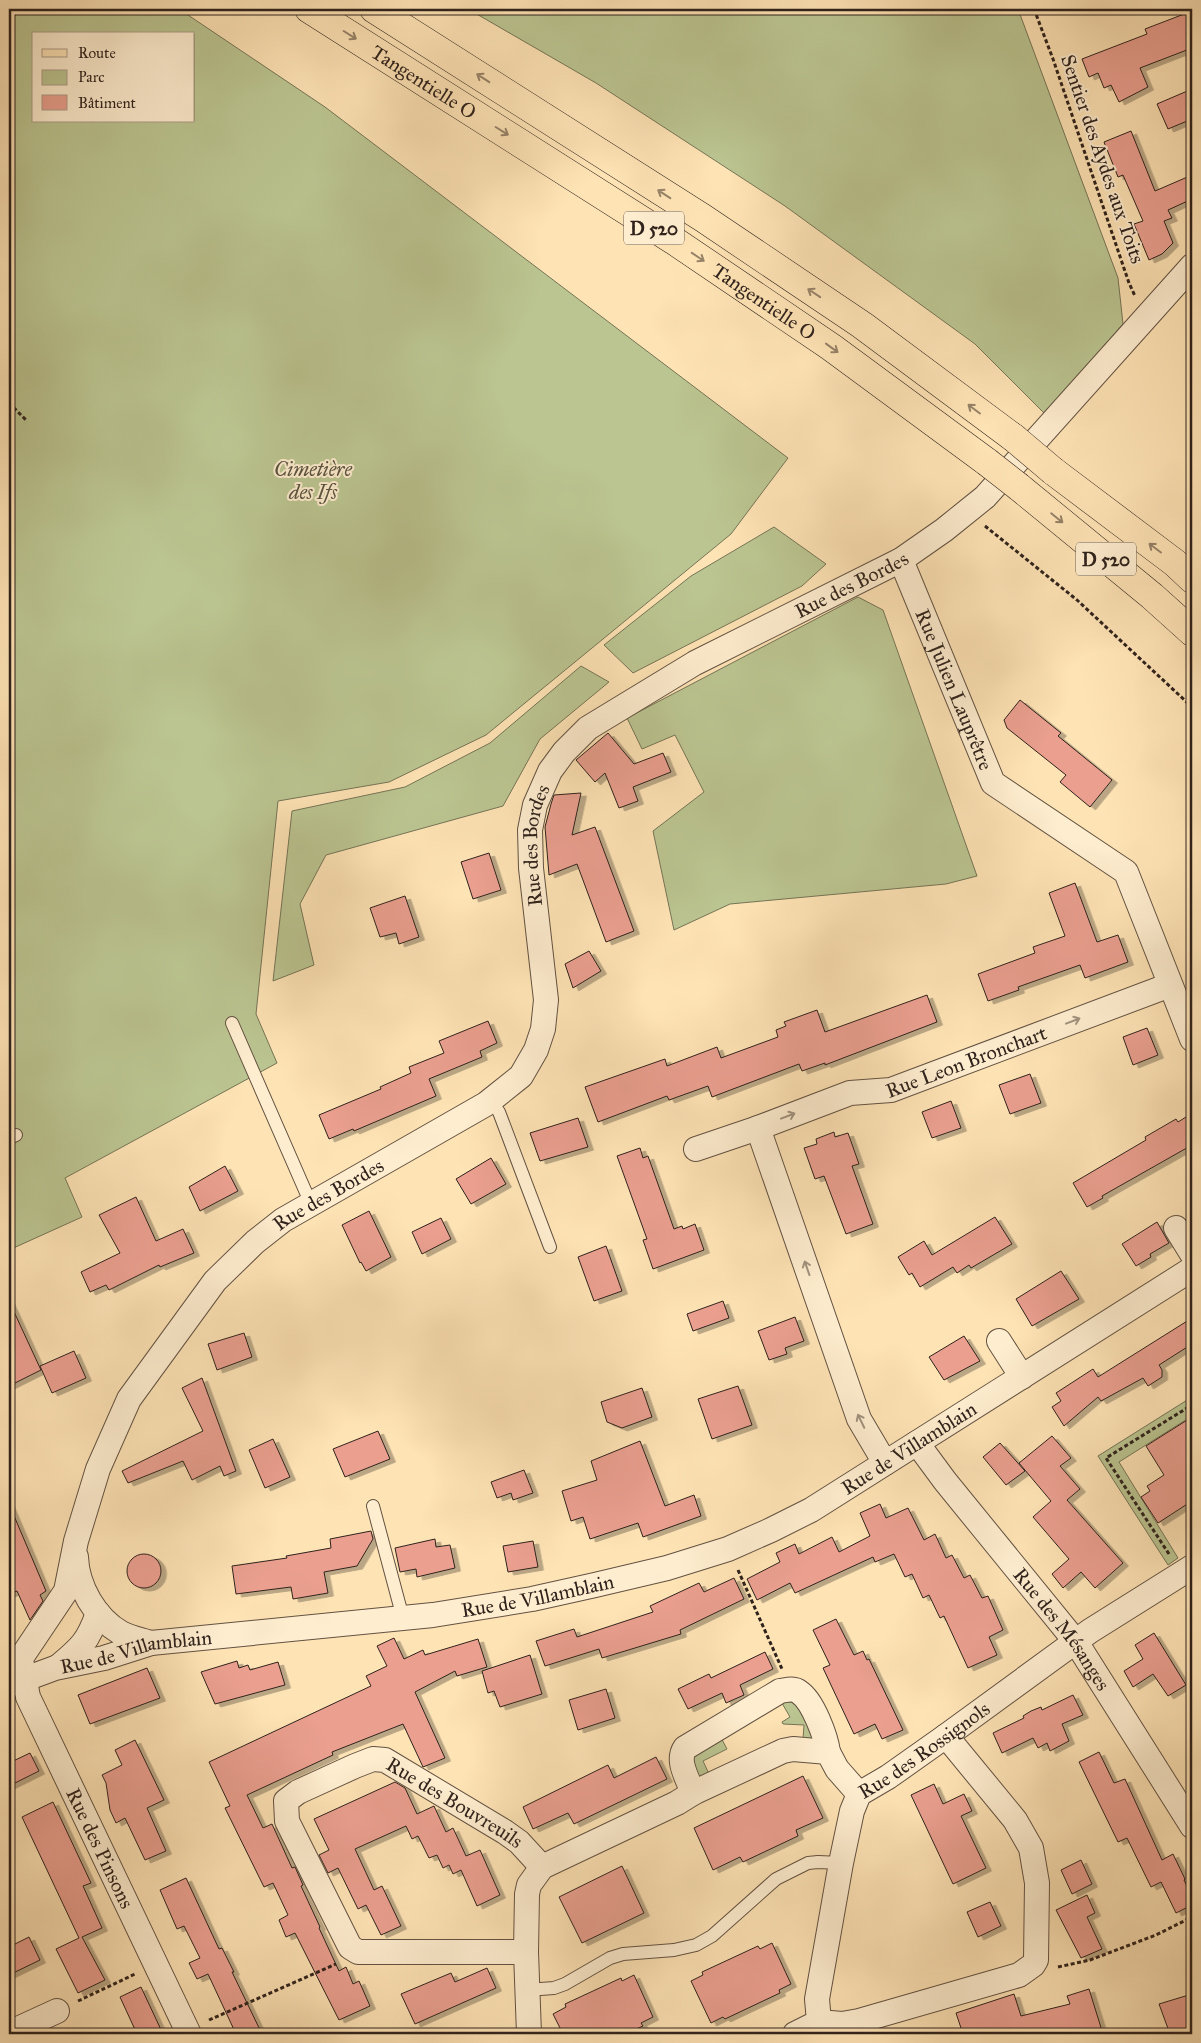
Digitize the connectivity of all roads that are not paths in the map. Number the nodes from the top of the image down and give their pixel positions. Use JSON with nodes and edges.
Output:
{"nodes":[{"id":1,"x":309,"y":9,"type":"edge"},
{"id":2,"x":374,"y":9,"type":"edge"},
{"id":3,"x":1192,"y":266,"type":"edge"},
{"id":4,"x":901,"y":560,"type":"junction"},
{"id":5,"x":1192,"y":579,"type":"edge"},
{"id":6,"x":1192,"y":632,"type":"edge"},
{"id":7,"x":1170,"y":984,"type":"junction"},
{"id":8,"x":232,"y":1023,"type":"dead end"},
{"id":9,"x":1192,"y":1039,"type":"edge"},
{"id":10,"x":491,"y":1101,"type":"junction"},
{"id":11,"x":758,"y":1128,"type":"junction"},
{"id":12,"x":696,"y":1149,"type":"dead end"},
{"id":13,"x":311,"y":1204,"type":"junction"},
{"id":14,"x":1176,"y":1228,"type":"dead end"},
{"id":15,"x":550,"y":1247,"type":"dead end"},
{"id":16,"x":1192,"y":1254,"type":"edge"},
{"id":17,"x":1192,"y":1269,"type":"edge"},
{"id":18,"x":999,"y":1341,"type":"dead end"},
{"id":19,"x":1022,"y":1377,"type":"junction"},
{"id":20,"x":917,"y":1443,"type":"junction"},
{"id":21,"x":885,"y":1463,"type":"junction"},
{"id":22,"x":373,"y":1506,"type":"dead end"},
{"id":23,"x":76,"y":1540,"type":"junction"},
{"id":24,"x":1187,"y":1570,"type":"edge"},
{"id":25,"x":98,"y":1612,"type":"junction"},
{"id":26,"x":403,"y":1618,"type":"junction"},
{"id":27,"x":1076,"y":1642,"type":"junction"},
{"id":28,"x":151,"y":1643,"type":"junction"},
{"id":29,"x":56,"y":1668,"type":"junction"},
{"id":30,"x":16,"y":1673,"type":"edge"},
{"id":31,"x":946,"y":1736,"type":"junction"},
{"id":32,"x":828,"y":1752,"type":"junction"},
{"id":33,"x":693,"y":1793,"type":"junction"},
{"id":34,"x":859,"y":1794,"type":"junction"},
{"id":35,"x":1192,"y":1826,"type":"edge"},
{"id":36,"x":841,"y":1863,"type":"junction"},
{"id":37,"x":542,"y":1867,"type":"junction"},
{"id":38,"x":526,"y":1952,"type":"junction"},
{"id":39,"x":527,"y":1990,"type":"junction"},
{"id":40,"x":57,"y":2011,"type":"road end"},
{"id":41,"x":818,"y":2022,"type":"junction"},
{"id":42,"x":188,"y":2032,"type":"edge"},
{"id":43,"x":9,"y":2033,"type":"edge"},
{"id":44,"x":529,"y":2034,"type":"edge"},
{"id":45,"x":795,"y":2034,"type":"edge"}],
"edges":[{"from":1,"to":6,"type":"main road","name":"Tangentielle O","number":"D 520","one_way":true,"bridge":true},
{"from":5,"to":2,"type":"main road","name":"Tangentielle O","number":"D 520","one_way":true,"bridge":true},
{"from":3,"to":4,"type":"street","name":"Rue des Bordes"},
{"from":4,"to":7,"type":"street","name":"Rue Julien Lauprêtre"},
{"from":4,"to":10,"type":"street","name":"Rue des Bordes"},
{"from":7,"to":9,"type":"street","name":"Rue Julien Lauprêtre"},
{"from":11,"to":7,"type":"street","name":"Rue Leon Bronchart","one_way":true},
{"from":8,"to":13,"type":"lane"},
{"from":10,"to":13,"type":"street","name":"Rue des Bordes"},
{"from":10,"to":15,"type":"lane"},
{"from":11,"to":12,"type":"street","name":"Rue Leon Bronchart"},
{"from":21,"to":11,"type":"street","one_way":true},
{"from":13,"to":23,"type":"street","name":"Rue des Bordes"},
{"from":14,"to":16,"type":"street"},
{"from":17,"to":19,"type":"street","name":"Rue de Villamblain"},
{"from":18,"to":19,"type":"street"},
{"from":19,"to":20,"type":"street","name":"Rue de Villamblain"},
{"from":20,"to":21,"type":"street","name":"Rue de Villamblain"},
{"from":20,"to":27,"type":"street","name":"Rue des Mésanges"},
{"from":21,"to":26,"type":"street","name":"Rue de Villamblain"},
{"from":22,"to":26,"type":"lane"},
{"from":23,"to":25,"type":"street","name":"Rue des Bordes"},
{"from":23,"to":30,"type":"street","name":"Rue des Bordes"},
{"from":24,"to":27,"type":"street","name":"Rue des Rossignols"},
{"from":25,"to":28,"type":"street","name":"Rue des Bordes"},
{"from":25,"to":29,"type":"street"},
{"from":26,"to":28,"type":"street","name":"Rue de Villamblain"},
{"from":27,"to":31,"type":"street","name":"Rue des Rossignols"},
{"from":27,"to":35,"type":"street","name":"Rue des Mésanges"},
{"from":28,"to":29,"type":"street","name":"Rue de Villamblain"},
{"from":29,"to":30,"type":"street","name":"Rue de Villamblain"},
{"from":30,"to":42,"type":"street","name":"Rue des Pinsons"},
{"from":31,"to":34,"type":"street","name":"Rue des Rossignols"},
{"from":31,"to":41,"type":"street"},
{"from":32,"to":33,"type":"street"},
{"from":32,"to":33,"type":"street"},
{"from":32,"to":34,"type":"street"},
{"from":33,"to":37,"type":"street"},
{"from":34,"to":36,"type":"street","name":"Rue des Rossignols"},
{"from":36,"to":39,"type":"lane"},
{"from":36,"to":41,"type":"street","name":"Rue des Rossignols"},
{"from":37,"to":38,"type":"street"},
{"from":37,"to":38,"type":"street","name":"Rue des Bouvreuils"},
{"from":38,"to":39,"type":"street"},
{"from":39,"to":44,"type":"street"},
{"from":40,"to":43,"type":"street"},
{"from":41,"to":45,"type":"street"}]}
